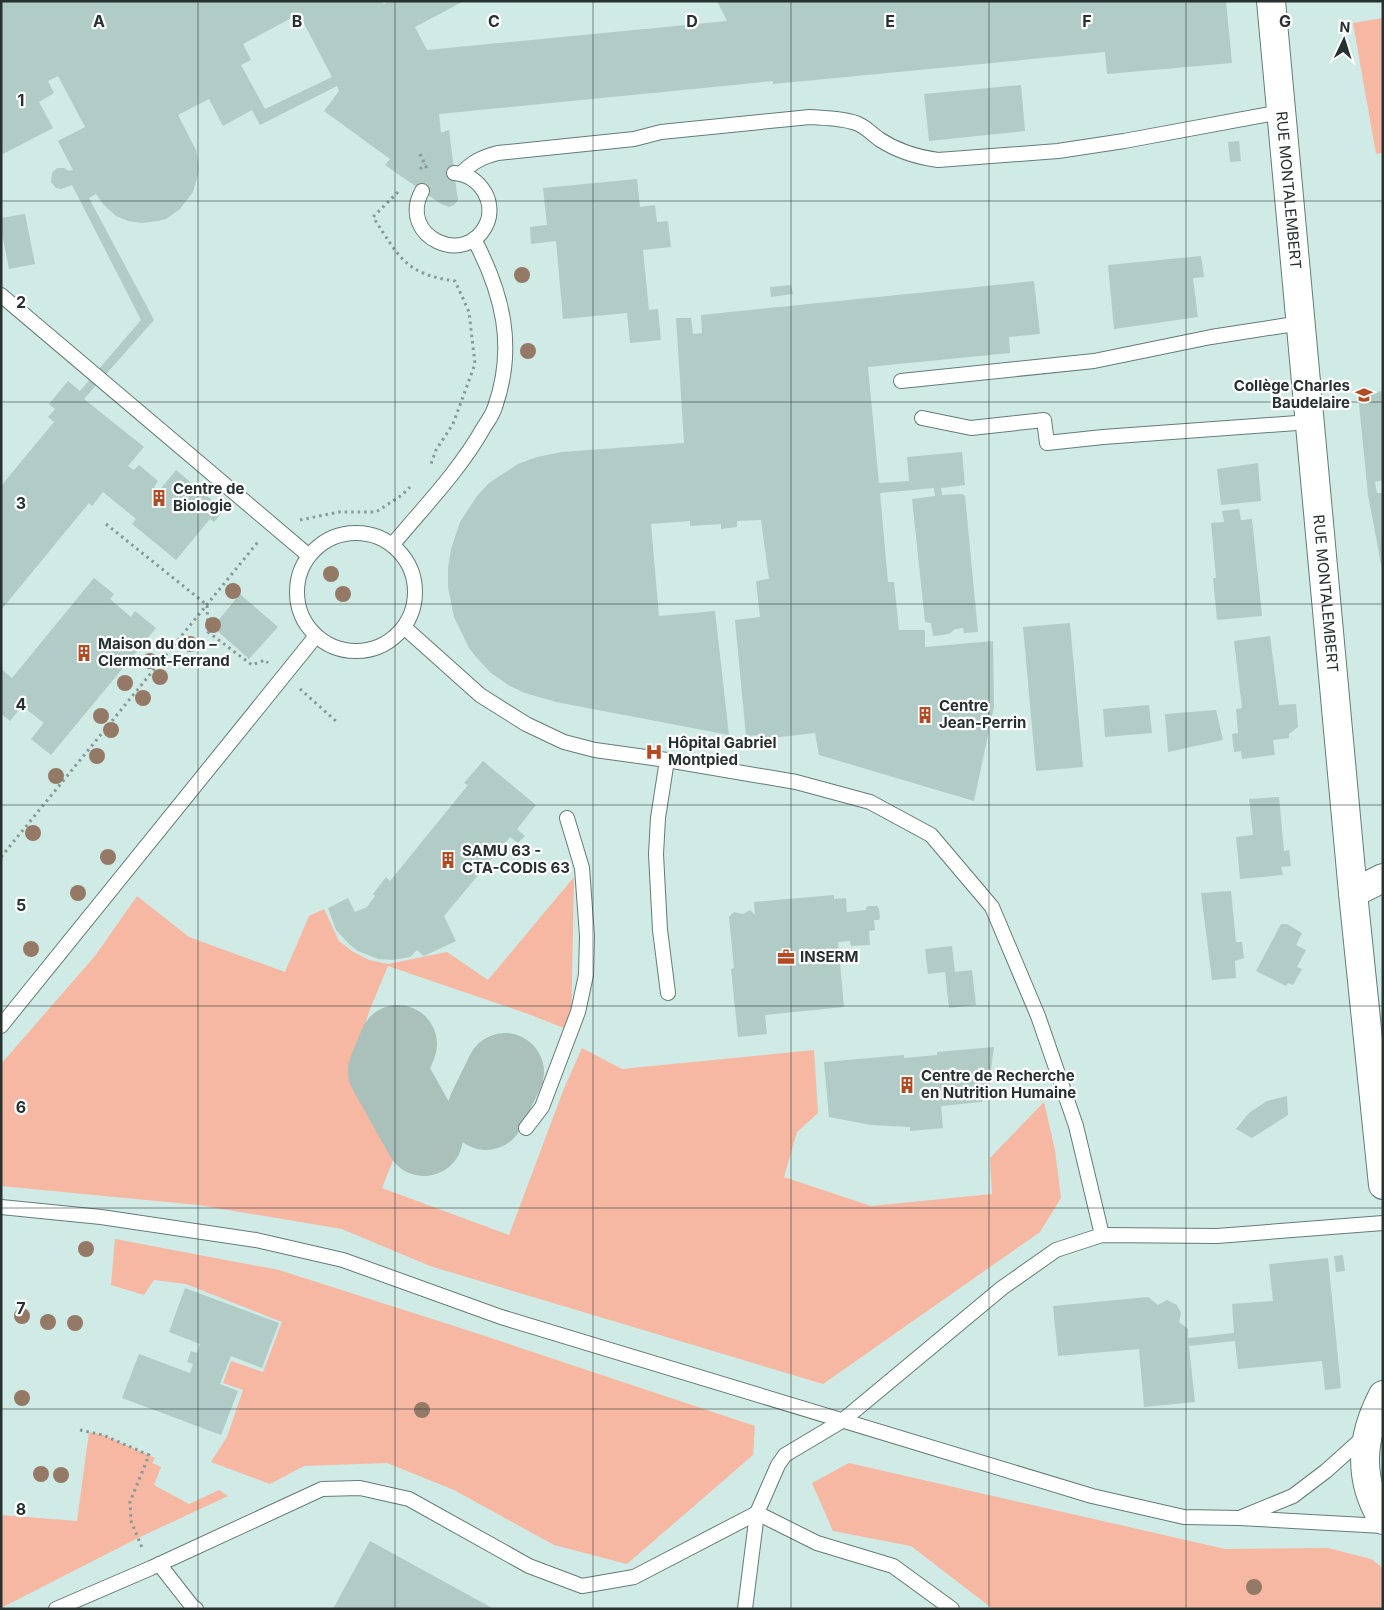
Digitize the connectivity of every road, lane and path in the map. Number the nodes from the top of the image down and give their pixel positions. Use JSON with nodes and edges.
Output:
{"nodes":[{"id":1,"x":1271,"y":1,"type":"edge"},
{"id":2,"x":1281,"y":112,"type":"junction"},
{"id":3,"x":420,"y":154,"type":"dead end"},
{"id":4,"x":428,"y":172,"type":"dead end"},
{"id":5,"x":422,"y":191,"type":"dead end"},
{"id":6,"x":474,"y":239,"type":"junction"},
{"id":7,"x":1,"y":295,"type":"edge"},
{"id":8,"x":1301,"y":322,"type":"junction"},
{"id":9,"x":901,"y":381,"type":"dead end"},
{"id":10,"x":922,"y":418,"type":"dead end"},
{"id":11,"x":1310,"y":422,"type":"junction"},
{"id":12,"x":106,"y":524,"type":"dead end"},
{"id":13,"x":393,"y":544,"type":"junction"},
{"id":14,"x":308,"y":555,"type":"junction"},
{"id":15,"x":404,"y":627,"type":"junction"},
{"id":16,"x":316,"y":636,"type":"junction"},
{"id":17,"x":284,"y":675,"type":"junction"},
{"id":18,"x":336,"y":722,"type":"dead end"},
{"id":19,"x":667,"y":760,"type":"junction"},
{"id":20,"x":567,"y":818,"type":"dead end"},
{"id":21,"x":1383,"y":878,"type":"edge"},
{"id":22,"x":1353,"y":892,"type":"junction"},
{"id":23,"x":668,"y":993,"type":"dead end"},
{"id":24,"x":1374,"y":1011,"type":"edge"},
{"id":25,"x":1,"y":1026,"type":"edge"},
{"id":26,"x":526,"y":1128,"type":"dead end"},
{"id":27,"x":1383,"y":1185,"type":"edge"},
{"id":28,"x":1,"y":1207,"type":"edge"},
{"id":29,"x":1383,"y":1223,"type":"edge"},
{"id":30,"x":1102,"y":1235,"type":"junction"},
{"id":31,"x":1383,"y":1395,"type":"edge"},
{"id":32,"x":842,"y":1421,"type":"junction"},
{"id":33,"x":80,"y":1430,"type":"dead end"},
{"id":34,"x":1366,"y":1435,"type":"junction"},
{"id":35,"x":757,"y":1513,"type":"junction"},
{"id":36,"x":1239,"y":1518,"type":"junction"},
{"id":37,"x":1383,"y":1520,"type":"edge"},
{"id":38,"x":1383,"y":1526,"type":"edge"},
{"id":39,"x":155,"y":1566,"type":"junction"},
{"id":40,"x":56,"y":1609,"type":"edge"},
{"id":41,"x":196,"y":1609,"type":"edge"},
{"id":42,"x":745,"y":1609,"type":"edge"},
{"id":43,"x":952,"y":1609,"type":"edge"}],
"edges":[{"from":1,"to":2,"type":"main road","name":"RUE MONTALEMBERT"},
{"from":2,"to":6,"type":"lane"},
{"from":2,"to":8,"type":"main road","name":"RUE MONTALEMBERT"},
{"from":3,"to":4,"type":"path"},
{"from":5,"to":6,"type":"lane"},
{"from":6,"to":13,"type":"lane"},
{"from":7,"to":14,"type":"lane"},
{"from":8,"to":9,"type":"lane"},
{"from":8,"to":11,"type":"main road","name":"RUE MONTALEMBERT"},
{"from":10,"to":11,"type":"lane"},
{"from":11,"to":22,"type":"main road","name":"RUE MONTALEMBERT"},
{"from":12,"to":17,"type":"path"},
{"from":13,"to":14,"type":"lane"},
{"from":13,"to":15,"type":"lane"},
{"from":14,"to":16,"type":"lane"},
{"from":15,"to":16,"type":"lane"},
{"from":15,"to":19,"type":"lane"},
{"from":16,"to":17,"type":"lane"},
{"from":17,"to":18,"type":"path"},
{"from":17,"to":25,"type":"lane"},
{"from":19,"to":23,"type":"lane"},
{"from":19,"to":30,"type":"lane"},
{"from":20,"to":26,"type":"lane"},
{"from":21,"to":22,"type":"main road"},
{"from":22,"to":24,"type":"main road","name":"RUE MONTALEMBERT"},
{"from":24,"to":27,"type":"main road","name":"RUE MONTALEMBERT"},
{"from":28,"to":32,"type":"lane"},
{"from":29,"to":30,"type":"lane"},
{"from":30,"to":32,"type":"lane"},
{"from":31,"to":34,"type":"main road"},
{"from":32,"to":35,"type":"lane"},
{"from":32,"to":36,"type":"lane"},
{"from":33,"to":39,"type":"path"},
{"from":34,"to":36,"type":"lane"},
{"from":34,"to":37,"type":"main road"},
{"from":35,"to":39,"type":"lane"},
{"from":35,"to":42,"type":"lane"},
{"from":35,"to":43,"type":"lane"},
{"from":36,"to":38,"type":"lane"},
{"from":39,"to":40,"type":"lane"},
{"from":39,"to":41,"type":"lane"}]}
